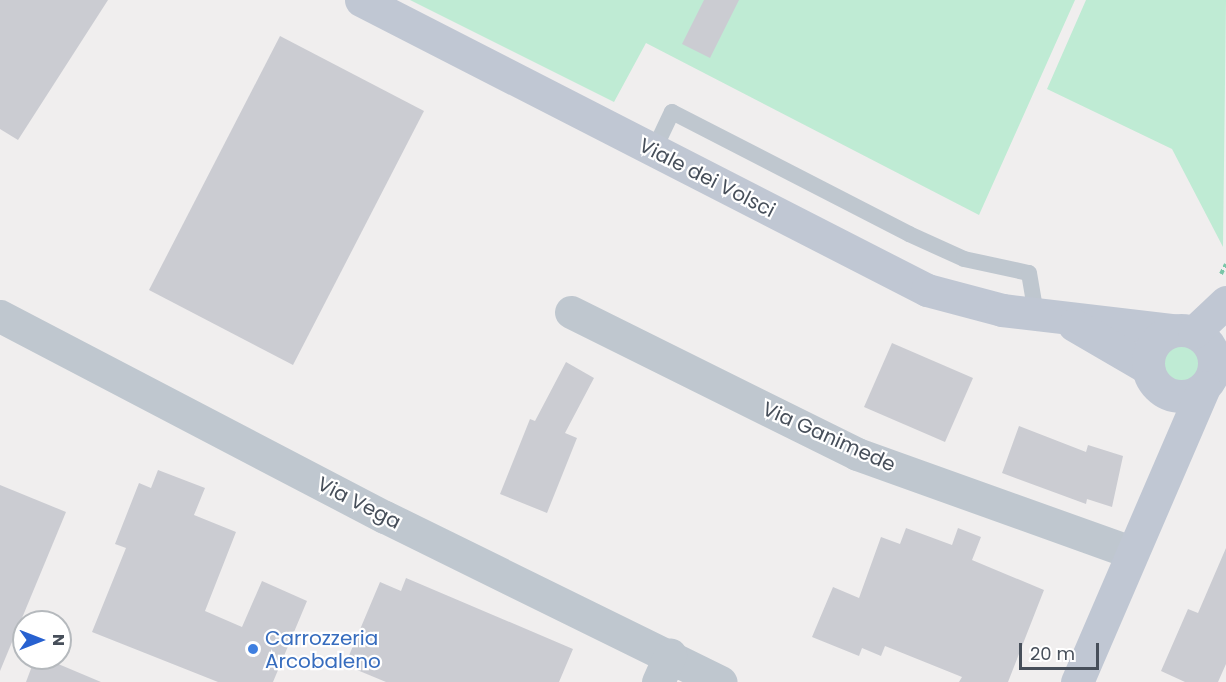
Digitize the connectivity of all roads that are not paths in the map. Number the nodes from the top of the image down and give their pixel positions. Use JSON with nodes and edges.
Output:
{"nodes":[{"id":1,"x":361,"y":0,"type":"edge"},
{"id":2,"x":654,"y":150,"type":"junction"},
{"id":3,"x":1226,"y":302,"type":"edge"},
{"id":4,"x":571,"y":312,"type":"dead end"},
{"id":5,"x":0,"y":316,"type":"edge"},
{"id":6,"x":1051,"y":317,"type":"junction"},
{"id":7,"x":1202,"y":349,"type":"edge"},
{"id":8,"x":1155,"y":379,"type":"junction"},
{"id":9,"x":1169,"y":461,"type":"junction"},
{"id":10,"x":1131,"y":552,"type":"junction"},
{"id":11,"x":664,"y":669,"type":"edge"},
{"id":12,"x":721,"y":682,"type":"edge"},
{"id":13,"x":1077,"y":682,"type":"edge"}],
"edges":[{"from":1,"to":2,"type":"street","name":"Viale dei Volsci"},
{"from":2,"to":6,"type":"street","name":"Viale dei Volsci"},
{"from":2,"to":6,"type":"lane"},
{"from":3,"to":7,"type":"street"},
{"from":4,"to":10,"type":"street","name":"Via Ganimede"},
{"from":5,"to":11,"type":"street","name":"Via Vega"},
{"from":6,"to":7,"type":"street","name":"Viale dei Volsci"},
{"from":6,"to":8,"type":"street","name":"Viale dei Volsci"},
{"from":7,"to":8,"type":"street"},
{"from":7,"to":8,"type":"street"},
{"from":7,"to":9,"type":"street"},
{"from":8,"to":9,"type":"street"},
{"from":9,"to":10,"type":"street"},
{"from":10,"to":13,"type":"street"},
{"from":11,"to":12,"type":"street","name":"Via Vega"}]}
